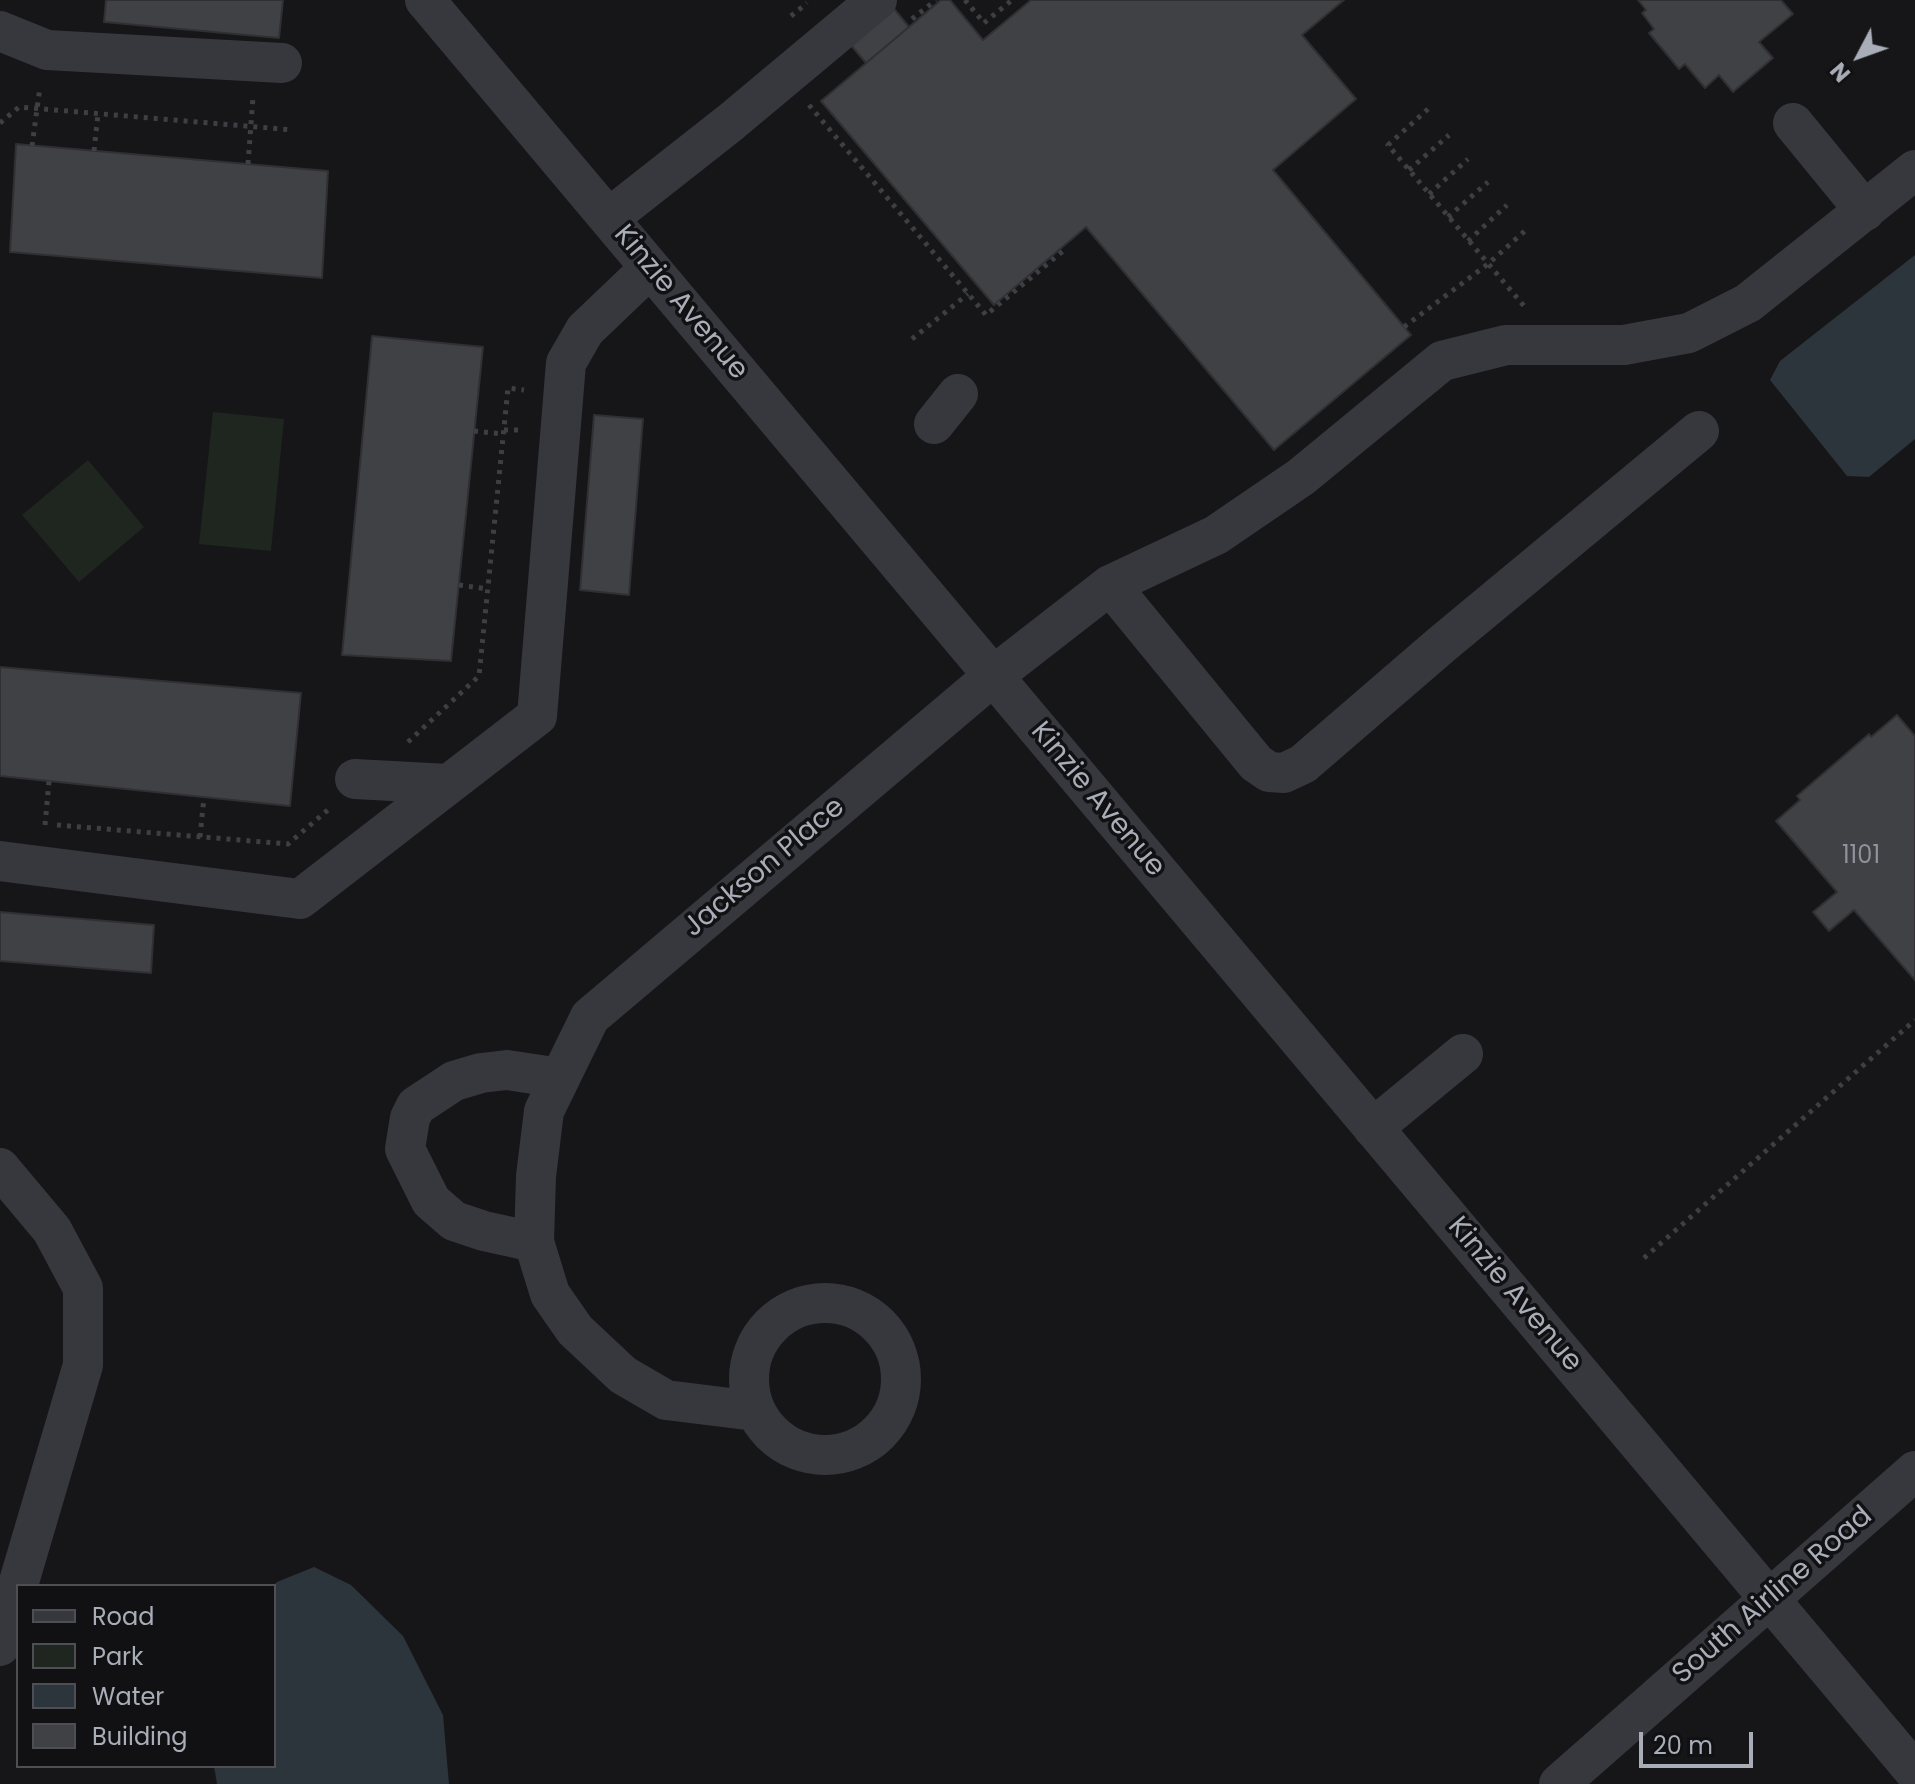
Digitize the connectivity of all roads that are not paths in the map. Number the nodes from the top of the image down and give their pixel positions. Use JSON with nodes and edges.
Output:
{"nodes":[{"id":1,"x":7,"y":0,"type":"edge"},
{"id":2,"x":425,"y":0,"type":"edge"},
{"id":3,"x":889,"y":14,"type":"edge"},
{"id":4,"x":0,"y":28,"type":"edge"},
{"id":5,"x":282,"y":63,"type":"dead end"},
{"id":6,"x":1793,"y":123,"type":"dead end"},
{"id":7,"x":1915,"y":170,"type":"edge"},
{"id":8,"x":1865,"y":211,"type":"junction"},
{"id":9,"x":609,"y":218,"type":"junction"},
{"id":10,"x":650,"y":268,"type":"junction"},
{"id":11,"x":1699,"y":431,"type":"dead end"},
{"id":12,"x":1110,"y":585,"type":"junction"},
{"id":13,"x":993,"y":676,"type":"junction"},
{"id":14,"x":448,"y":784,"type":"junction"},
{"id":15,"x":343,"y":793,"type":"road end"},
{"id":16,"x":0,"y":861,"type":"edge"},
{"id":17,"x":1463,"y":1054,"type":"dead end"},
{"id":18,"x":560,"y":1078,"type":"junction"},
{"id":19,"x":1373,"y":1128,"type":"junction"},
{"id":20,"x":0,"y":1168,"type":"edge"},
{"id":21,"x":534,"y":1242,"type":"junction"},
{"id":22,"x":755,"y":1411,"type":"dead end"},
{"id":23,"x":1915,"y":1471,"type":"edge"},
{"id":24,"x":18,"y":1584,"type":"edge"},
{"id":25,"x":16,"y":1592,"type":"edge"},
{"id":26,"x":1770,"y":1599,"type":"junction"},
{"id":27,"x":0,"y":1646,"type":"edge"},
{"id":28,"x":1915,"y":1772,"type":"edge"},
{"id":29,"x":1559,"y":1784,"type":"edge"}],
"edges":[{"from":1,"to":4,"type":"street"},
{"from":2,"to":9,"type":"street","name":"Kinzie Avenue"},
{"from":3,"to":9,"type":"street"},
{"from":4,"to":5,"type":"street"},
{"from":6,"to":8,"type":"street"},
{"from":7,"to":8,"type":"street","name":"Jackson Place"},
{"from":8,"to":12,"type":"street","name":"Jackson Place"},
{"from":9,"to":10,"type":"street","name":"Kinzie Avenue"},
{"from":10,"to":13,"type":"street","name":"Kinzie Avenue"},
{"from":10,"to":14,"type":"street"},
{"from":11,"to":12,"type":"street"},
{"from":12,"to":13,"type":"street","name":"Jackson Place"},
{"from":13,"to":18,"type":"street","name":"Jackson Place"},
{"from":13,"to":19,"type":"street","name":"Kinzie Avenue"},
{"from":14,"to":15,"type":"street"},
{"from":14,"to":16,"type":"street"},
{"from":17,"to":19,"type":"street"},
{"from":18,"to":21,"type":"street","name":"Jackson Place"},
{"from":18,"to":21,"type":"street"},
{"from":19,"to":26,"type":"street","name":"Kinzie Avenue"},
{"from":20,"to":24,"type":"street"},
{"from":21,"to":22,"type":"street","name":"Jackson Place"},
{"from":23,"to":26,"type":"street","name":"South Airline Road"},
{"from":25,"to":27,"type":"street"},
{"from":26,"to":28,"type":"street","name":"Kinzie Avenue"},
{"from":26,"to":29,"type":"street","name":"South Airline Road"}]}
